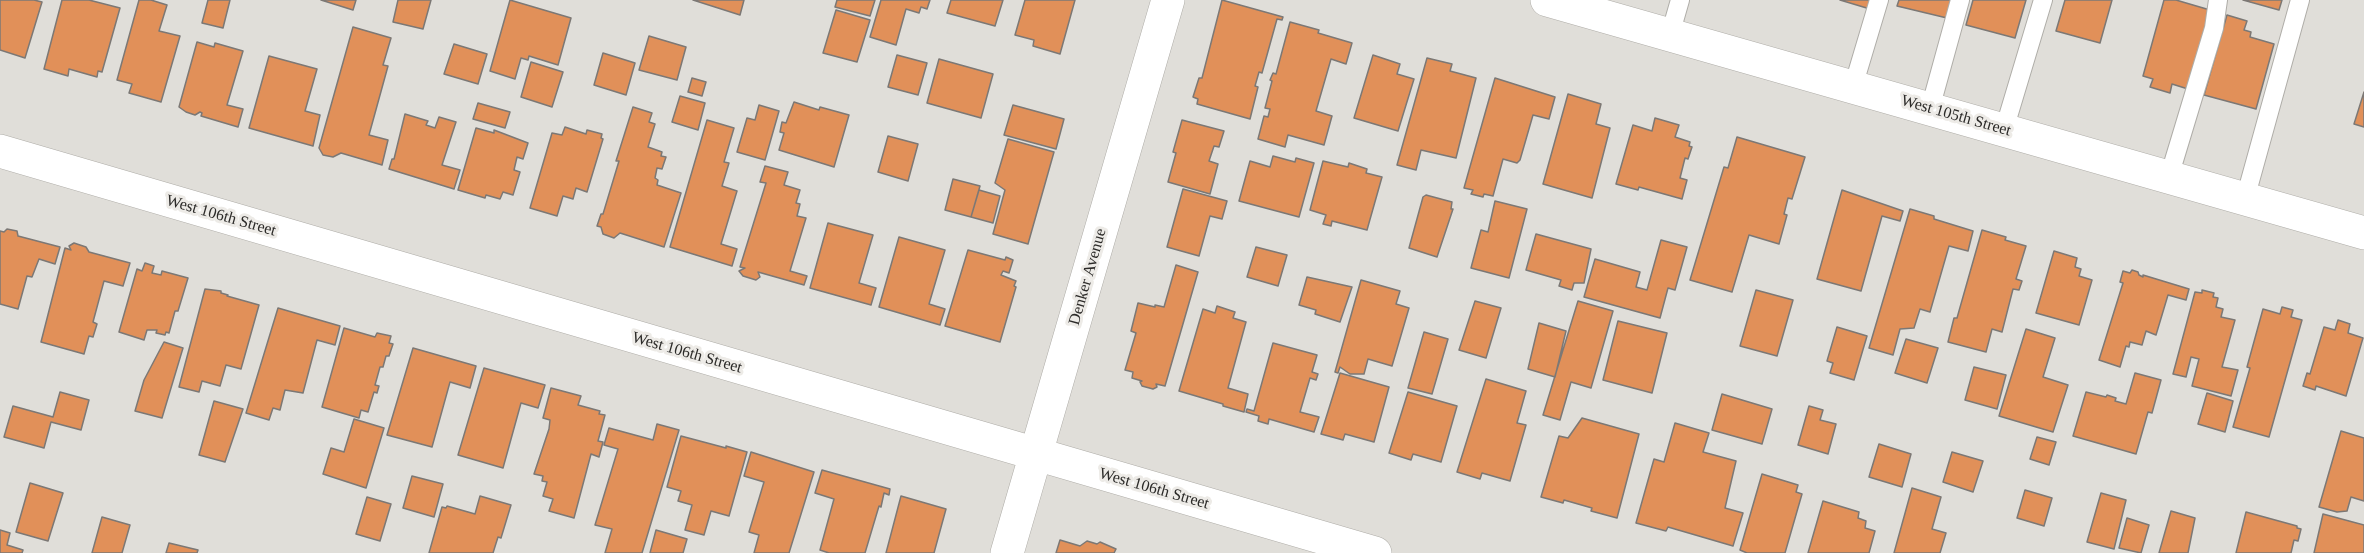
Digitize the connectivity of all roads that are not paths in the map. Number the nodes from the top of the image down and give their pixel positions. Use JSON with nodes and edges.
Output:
{"nodes":[{"id":1,"x":1168,"y":0,"type":"edge"},
{"id":2,"x":1547,"y":0,"type":"edge"},
{"id":3,"x":1680,"y":0,"type":"edge"},
{"id":4,"x":1879,"y":0,"type":"edge"},
{"id":5,"x":1960,"y":0,"type":"edge"},
{"id":6,"x":2043,"y":0,"type":"edge"},
{"id":7,"x":2218,"y":0,"type":"edge"},
{"id":8,"x":2300,"y":0,"type":"edge"},
{"id":9,"x":1586,"y":5,"type":"edge"},
{"id":10,"x":1670,"y":34,"type":"junction"},
{"id":11,"x":1853,"y":87,"type":"junction"},
{"id":12,"x":1930,"y":109,"type":"junction"},
{"id":13,"x":2004,"y":130,"type":"junction"},
{"id":14,"x":0,"y":151,"type":"edge"},
{"id":15,"x":2169,"y":177,"type":"junction"},
{"id":16,"x":2245,"y":199,"type":"junction"},
{"id":17,"x":2364,"y":233,"type":"edge"},
{"id":18,"x":1036,"y":455,"type":"junction"},
{"id":19,"x":1366,"y":552,"type":"edge"},
{"id":20,"x":1007,"y":553,"type":"edge"}],
"edges":[{"from":1,"to":18,"type":"street","name":"Denker Avenue"},
{"from":2,"to":9,"type":"street","name":"West 105th Street"},
{"from":3,"to":10,"type":"lane"},
{"from":4,"to":11,"type":"lane"},
{"from":5,"to":12,"type":"lane"},
{"from":6,"to":13,"type":"lane"},
{"from":7,"to":15,"type":"lane"},
{"from":8,"to":16,"type":"lane"},
{"from":9,"to":10,"type":"street","name":"West 105th Street"},
{"from":10,"to":11,"type":"street","name":"West 105th Street"},
{"from":11,"to":12,"type":"street","name":"West 105th Street"},
{"from":12,"to":13,"type":"street","name":"West 105th Street"},
{"from":13,"to":15,"type":"street","name":"West 105th Street"},
{"from":14,"to":18,"type":"street","name":"West 106th Street"},
{"from":15,"to":16,"type":"street","name":"West 105th Street"},
{"from":16,"to":17,"type":"street","name":"West 105th Street"},
{"from":18,"to":19,"type":"street","name":"West 106th Street"},
{"from":18,"to":20,"type":"street","name":"Denker Avenue"}]}
